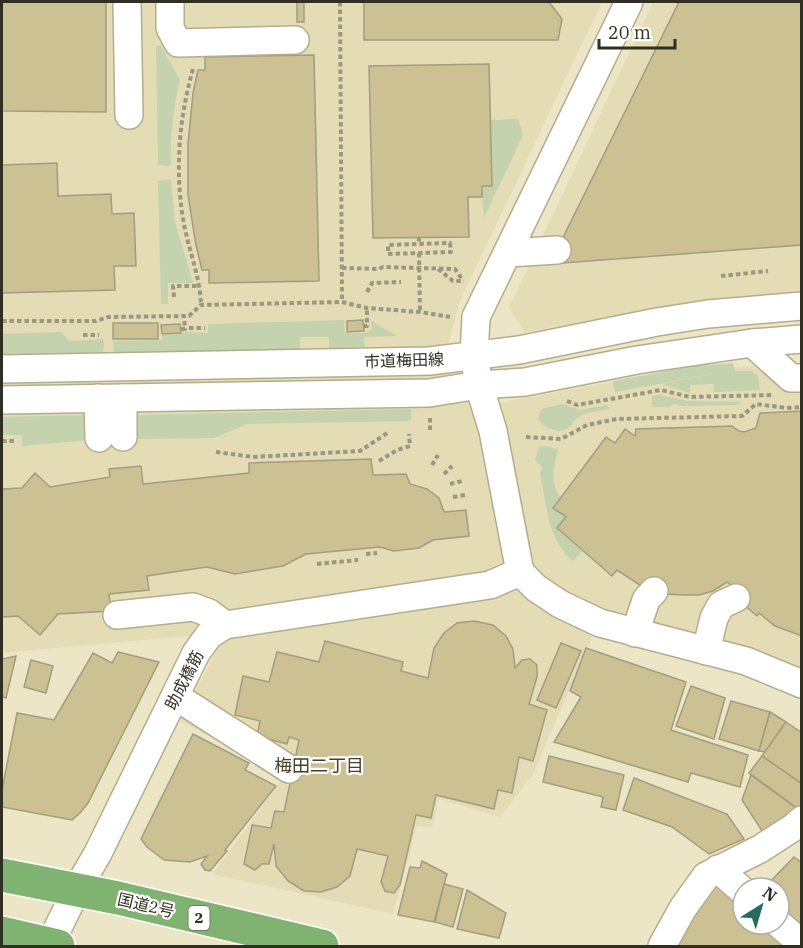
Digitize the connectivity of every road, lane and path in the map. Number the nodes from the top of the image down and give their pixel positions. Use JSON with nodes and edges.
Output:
{"nodes":[{"id":1,"x":128,"y":2,"type":"edge"},
{"id":2,"x":170,"y":2,"type":"edge"},
{"id":3,"x":340,"y":2,"type":"edge"},
{"id":4,"x":629,"y":2,"type":"edge"},
{"id":5,"x":295,"y":40,"type":"dead end"},
{"id":6,"x":178,"y":43,"type":"junction"},
{"id":7,"x":129,"y":115,"type":"dead end"},
{"id":8,"x":419,"y":237,"type":"dead end"},
{"id":9,"x":419,"y":244,"type":"junction"},
{"id":10,"x":557,"y":250,"type":"dead end"},
{"id":11,"x":419,"y":253,"type":"junction"},
{"id":12,"x":508,"y":253,"type":"junction"},
{"id":13,"x":342,"y":268,"type":"junction"},
{"id":14,"x":419,"y":268,"type":"junction"},
{"id":15,"x":438,"y":268,"type":"junction"},
{"id":16,"x":768,"y":271,"type":"dead end"},
{"id":17,"x":721,"y":276,"type":"dead end"},
{"id":18,"x":462,"y":279,"type":"dead end"},
{"id":19,"x":453,"y":281,"type":"dead end"},
{"id":20,"x":401,"y":282,"type":"dead end"},
{"id":21,"x":200,"y":286,"type":"junction"},
{"id":22,"x":367,"y":292,"type":"dead end"},
{"id":23,"x":174,"y":297,"type":"dead end"},
{"id":24,"x":342,"y":302,"type":"junction"},
{"id":25,"x":201,"y":305,"type":"junction"},
{"id":26,"x":801,"y":306,"type":"edge"},
{"id":27,"x":367,"y":308,"type":"junction"},
{"id":28,"x":420,"y":312,"type":"junction"},
{"id":29,"x":184,"y":316,"type":"junction"},
{"id":30,"x":461,"y":317,"type":"dead end"},
{"id":31,"x":2,"y":321,"type":"edge"},
{"id":32,"x":363,"y":326,"type":"dead end"},
{"id":33,"x":181,"y":328,"type":"dead end"},
{"id":34,"x":189,"y":328,"type":"dead end"},
{"id":35,"x":205,"y":328,"type":"dead end"},
{"id":36,"x":83,"y":335,"type":"dead end"},
{"id":37,"x":99,"y":335,"type":"dead end"},
{"id":38,"x":801,"y":339,"type":"edge"},
{"id":39,"x":752,"y":343,"type":"junction"},
{"id":40,"x":474,"y":356,"type":"junction"},
{"id":41,"x":2,"y":369,"type":"edge"},
{"id":42,"x":801,"y":378,"type":"edge"},
{"id":43,"x":479,"y":385,"type":"junction"},
{"id":44,"x":779,"y":395,"type":"dead end"},
{"id":45,"x":110,"y":398,"type":"junction"},
{"id":46,"x":563,"y":399,"type":"dead end"},
{"id":47,"x":2,"y":400,"type":"edge"},
{"id":48,"x":801,"y":407,"type":"edge"},
{"id":49,"x":389,"y":432,"type":"dead end"},
{"id":50,"x":409,"y":434,"type":"dead end"},
{"id":51,"x":526,"y":437,"type":"dead end"},
{"id":52,"x":111,"y":438,"type":"dead end"},
{"id":53,"x":2,"y":441,"type":"edge"},
{"id":54,"x":17,"y":441,"type":"dead end"},
{"id":55,"x":216,"y":452,"type":"dead end"},
{"id":56,"x":438,"y":455,"type":"dead end"},
{"id":57,"x":379,"y":461,"type":"dead end"},
{"id":58,"x":432,"y":465,"type":"dead end"},
{"id":59,"x":452,"y":466,"type":"dead end"},
{"id":60,"x":444,"y":474,"type":"dead end"},
{"id":61,"x":462,"y":481,"type":"dead end"},
{"id":62,"x":450,"y":484,"type":"dead end"},
{"id":63,"x":465,"y":495,"type":"dead end"},
{"id":64,"x":453,"y":496,"type":"dead end"},
{"id":65,"x":377,"y":553,"type":"dead end"},
{"id":66,"x":366,"y":554,"type":"dead end"},
{"id":67,"x":358,"y":560,"type":"dead end"},
{"id":68,"x":317,"y":564,"type":"dead end"},
{"id":69,"x":520,"y":572,"type":"junction"},
{"id":70,"x":654,"y":591,"type":"dead end"},
{"id":71,"x":736,"y":598,"type":"dead end"},
{"id":72,"x":117,"y":615,"type":"dead end"},
{"id":73,"x":225,"y":625,"type":"junction"},
{"id":74,"x":635,"y":633,"type":"junction"},
{"id":75,"x":706,"y":651,"type":"junction"},
{"id":76,"x":801,"y":684,"type":"edge"},
{"id":77,"x":175,"y":696,"type":"junction"},
{"id":78,"x":289,"y":769,"type":"dead end"},
{"id":79,"x":801,"y":820,"type":"edge"},
{"id":80,"x":718,"y":869,"type":"junction"},
{"id":81,"x":2,"y":875,"type":"edge"},
{"id":82,"x":731,"y":880,"type":"edge"},
{"id":83,"x":76,"y":891,"type":"junction"},
{"id":84,"x":2,"y":933,"type":"edge"},
{"id":85,"x":52,"y":946,"type":"edge"},
{"id":86,"x":322,"y":946,"type":"edge"},
{"id":87,"x":662,"y":946,"type":"edge"}],
"edges":[{"from":1,"to":7,"type":"street"},
{"from":2,"to":6,"type":"street"},
{"from":3,"to":13,"type":"path"},
{"from":4,"to":12,"type":"street"},
{"from":5,"to":6,"type":"street"},
{"from":6,"to":21,"type":"path"},
{"from":8,"to":9,"type":"path"},
{"from":9,"to":11,"type":"path"},
{"from":9,"to":11,"type":"path"},
{"from":10,"to":12,"type":"street"},
{"from":11,"to":14,"type":"path"},
{"from":12,"to":40,"type":"street"},
{"from":13,"to":14,"type":"path"},
{"from":13,"to":24,"type":"path"},
{"from":14,"to":15,"type":"path"},
{"from":14,"to":28,"type":"path"},
{"from":15,"to":18,"type":"path"},
{"from":15,"to":19,"type":"path"},
{"from":16,"to":17,"type":"path"},
{"from":20,"to":22,"type":"path"},
{"from":21,"to":23,"type":"path"},
{"from":21,"to":25,"type":"path"},
{"from":24,"to":25,"type":"path"},
{"from":24,"to":27,"type":"path"},
{"from":25,"to":29,"type":"path"},
{"from":26,"to":40,"type":"street","name":"市道梅田線"},
{"from":27,"to":28,"type":"path"},
{"from":27,"to":32,"type":"path"},
{"from":28,"to":30,"type":"path"},
{"from":29,"to":31,"type":"path"},
{"from":29,"to":33,"type":"path"},
{"from":34,"to":35,"type":"path"},
{"from":36,"to":37,"type":"path"},
{"from":38,"to":39,"type":"street","name":"市道梅田線"},
{"from":39,"to":42,"type":"street"},
{"from":39,"to":43,"type":"street","name":"市道梅田線"},
{"from":40,"to":41,"type":"street","name":"市道梅田線"},
{"from":40,"to":43,"type":"street"},
{"from":43,"to":45,"type":"street","name":"市道梅田線"},
{"from":43,"to":69,"type":"street"},
{"from":44,"to":46,"type":"path"},
{"from":45,"to":47,"type":"street","name":"市道梅田線"},
{"from":45,"to":52,"type":"street"},
{"from":48,"to":51,"type":"path"},
{"from":49,"to":55,"type":"path"},
{"from":50,"to":57,"type":"path"},
{"from":53,"to":54,"type":"path"},
{"from":56,"to":58,"type":"path"},
{"from":59,"to":60,"type":"path"},
{"from":61,"to":62,"type":"path"},
{"from":63,"to":64,"type":"path"},
{"from":65,"to":66,"type":"path"},
{"from":67,"to":68,"type":"path"},
{"from":69,"to":73,"type":"street"},
{"from":69,"to":74,"type":"street"},
{"from":70,"to":74,"type":"street"},
{"from":71,"to":75,"type":"street"},
{"from":72,"to":73,"type":"street"},
{"from":73,"to":77,"type":"street","name":"助成橋筋"},
{"from":74,"to":75,"type":"street"},
{"from":75,"to":76,"type":"street"},
{"from":77,"to":78,"type":"street"},
{"from":77,"to":83,"type":"street","name":"助成橋筋"},
{"from":79,"to":80,"type":"street"},
{"from":80,"to":82,"type":"street"},
{"from":80,"to":87,"type":"street"},
{"from":81,"to":83,"type":"highway","number":"2"},
{"from":83,"to":85,"type":"street","name":"助成橋筋"},
{"from":83,"to":86,"type":"highway","name":"国道2号","number":"2"},
{"from":84,"to":85,"type":"highway"}]}
